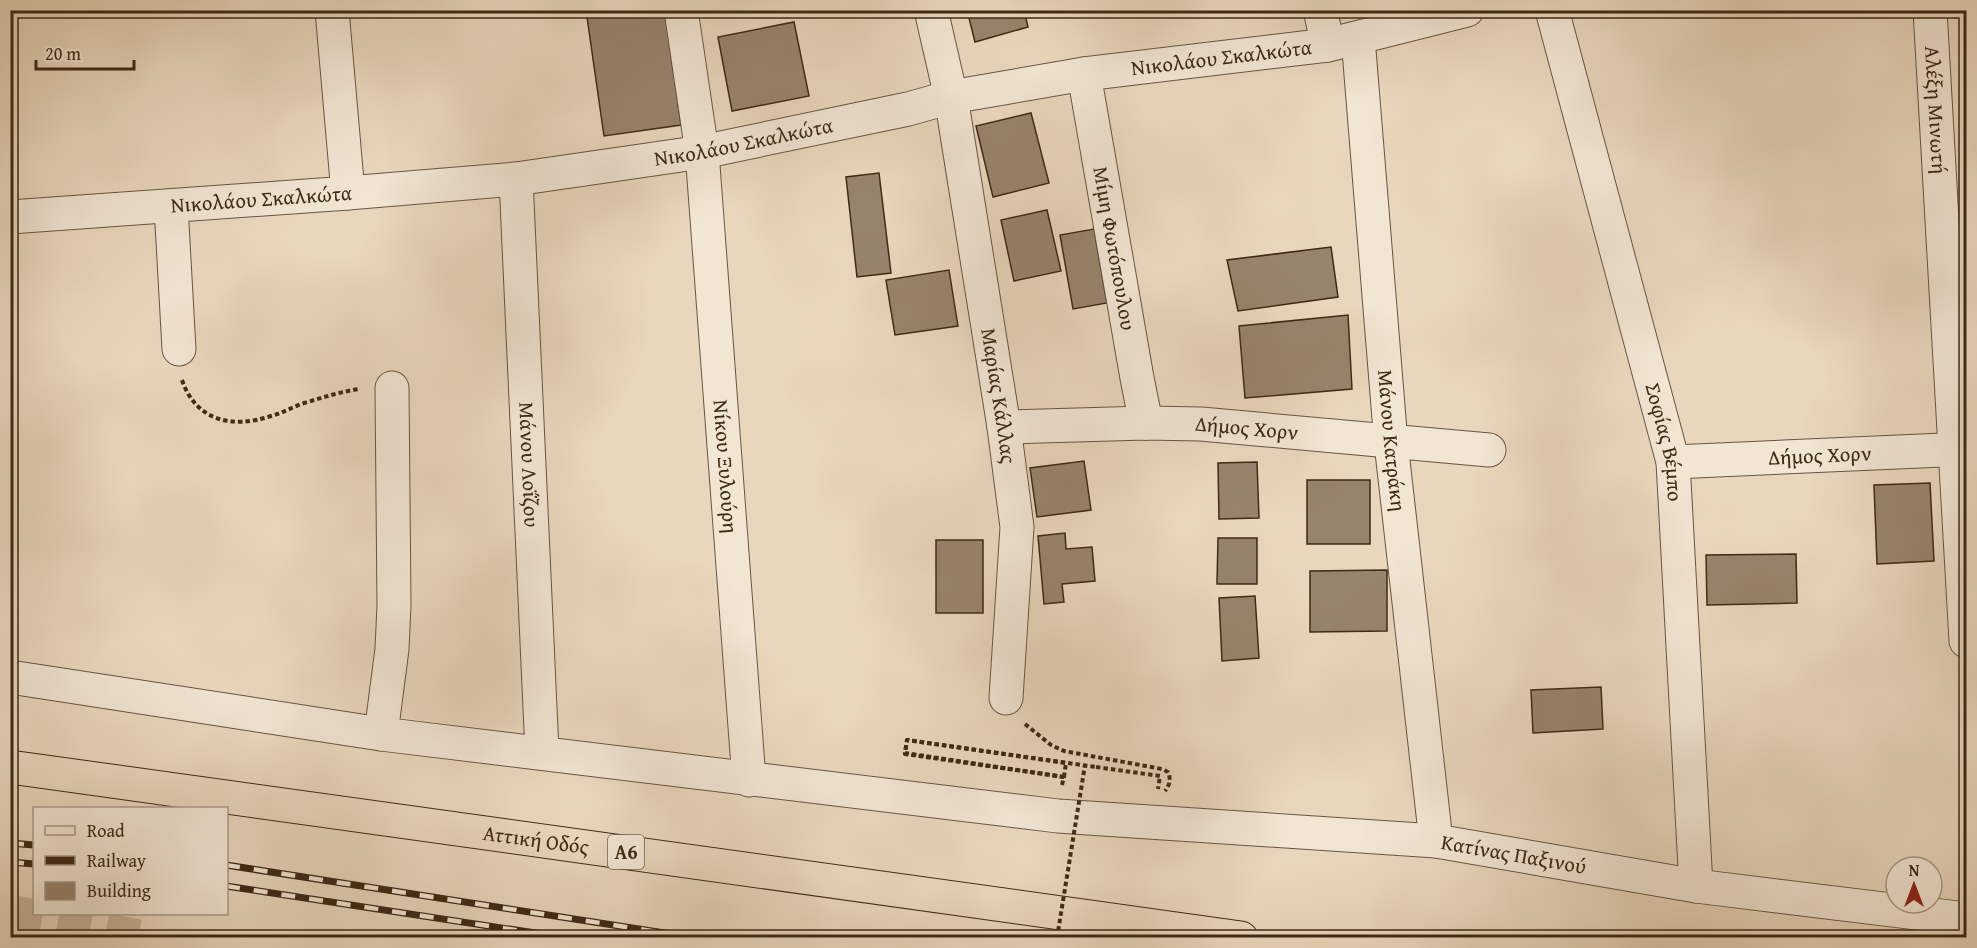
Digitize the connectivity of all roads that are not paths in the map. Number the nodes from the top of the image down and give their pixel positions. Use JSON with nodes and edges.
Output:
{"nodes":[{"id":1,"x":332,"y":10,"type":"edge"},
{"id":2,"x":681,"y":10,"type":"edge"},
{"id":3,"x":931,"y":10,"type":"edge"},
{"id":4,"x":1320,"y":10,"type":"edge"},
{"id":5,"x":1467,"y":10,"type":"edge"},
{"id":6,"x":1552,"y":10,"type":"edge"},
{"id":7,"x":1930,"y":10,"type":"edge"},
{"id":8,"x":1343,"y":41,"type":"junction"},
{"id":9,"x":1084,"y":74,"type":"junction"},
{"id":10,"x":951,"y":96,"type":"junction"},
{"id":11,"x":702,"y":152,"type":"junction"},
{"id":12,"x":516,"y":179,"type":"junction"},
{"id":13,"x":348,"y":193,"type":"junction"},
{"id":14,"x":171,"y":206,"type":"junction"},
{"id":15,"x":10,"y":217,"type":"edge"},
{"id":16,"x":179,"y":349,"type":"road end"},
{"id":17,"x":392,"y":388,"type":"road end"},
{"id":18,"x":1146,"y":423,"type":"junction"},
{"id":19,"x":1004,"y":427,"type":"junction"},
{"id":20,"x":1391,"y":443,"type":"junction"},
{"id":21,"x":1961,"y":449,"type":"edge"},
{"id":22,"x":1489,"y":450,"type":"dead end"},
{"id":23,"x":1673,"y":462,"type":"junction"},
{"id":24,"x":1966,"y":642,"type":"edge"},
{"id":25,"x":10,"y":677,"type":"edge"},
{"id":26,"x":1006,"y":698,"type":"road end"},
{"id":27,"x":381,"y":734,"type":"junction"},
{"id":28,"x":542,"y":752,"type":"junction"},
{"id":29,"x":10,"y":767,"type":"edge"},
{"id":30,"x":749,"y":780,"type":"junction"},
{"id":31,"x":1436,"y":841,"type":"junction"},
{"id":32,"x":1696,"y":886,"type":"junction"},
{"id":33,"x":1966,"y":919,"type":"edge"},
{"id":34,"x":1241,"y":938,"type":"edge"}],
"edges":[{"from":1,"to":13,"type":"street"},
{"from":2,"to":11,"type":"street","name":"Νίκου Ξυλούρη"},
{"from":3,"to":10,"type":"street","name":"Μαρίας Κάλλας"},
{"from":4,"to":8,"type":"street","name":"Μάνου Κατράκη"},
{"from":5,"to":8,"type":"street","name":"Νικολάου Σκαλκώτα"},
{"from":6,"to":23,"type":"street","name":"Σοφίας Βέμπο"},
{"from":7,"to":21,"type":"street","name":"Αλέξη Μινωτή"},
{"from":8,"to":9,"type":"street","name":"Νικολάου Σκαλκώτα"},
{"from":8,"to":20,"type":"street","name":"Μάνου Κατράκη"},
{"from":9,"to":10,"type":"street","name":"Νικολάου Σκαλκώτα"},
{"from":9,"to":18,"type":"street","name":"Μίμη Φωτόπουλου"},
{"from":10,"to":11,"type":"street","name":"Νικολάου Σκαλκώτα"},
{"from":10,"to":19,"type":"street","name":"Μαρίας Κάλλας"},
{"from":11,"to":12,"type":"street","name":"Νικολάου Σκαλκώτα"},
{"from":11,"to":30,"type":"street","name":"Νίκου Ξυλούρη"},
{"from":12,"to":13,"type":"street","name":"Νικολάου Σκαλκώτα"},
{"from":12,"to":28,"type":"street","name":"Μάνου Λοΐζου"},
{"from":13,"to":14,"type":"street","name":"Νικολάου Σκαλκώτα"},
{"from":14,"to":15,"type":"street","name":"Νικολάου Σκαλκώτα"},
{"from":14,"to":16,"type":"street"},
{"from":17,"to":27,"type":"street"},
{"from":18,"to":19,"type":"street","name":"Δήμος Χορν"},
{"from":18,"to":20,"type":"street","name":"Δήμος Χορν"},
{"from":19,"to":26,"type":"street","name":"Μαρίας Κάλλας"},
{"from":20,"to":22,"type":"street","name":"Δήμος Χορν"},
{"from":20,"to":31,"type":"street","name":"Μάνου Κατράκη"},
{"from":21,"to":23,"type":"street","name":"Δήμος Χορν"},
{"from":21,"to":24,"type":"street","name":"Αλέξη Μινωτή"},
{"from":23,"to":32,"type":"street","name":"Σοφίας Βέμπο"},
{"from":25,"to":27,"type":"street","name":"Κατίνας Παξινού"},
{"from":27,"to":28,"type":"street","name":"Κατίνας Παξινού"},
{"from":28,"to":30,"type":"street","name":"Κατίνας Παξινού"},
{"from":29,"to":34,"type":"highway","name":"Αττική Οδός","number":"Α6"},
{"from":30,"to":31,"type":"street","name":"Κατίνας Παξινού"},
{"from":31,"to":32,"type":"street","name":"Κατίνας Παξινού"},
{"from":32,"to":33,"type":"street","name":"Κατίνας Παξινού"}]}
